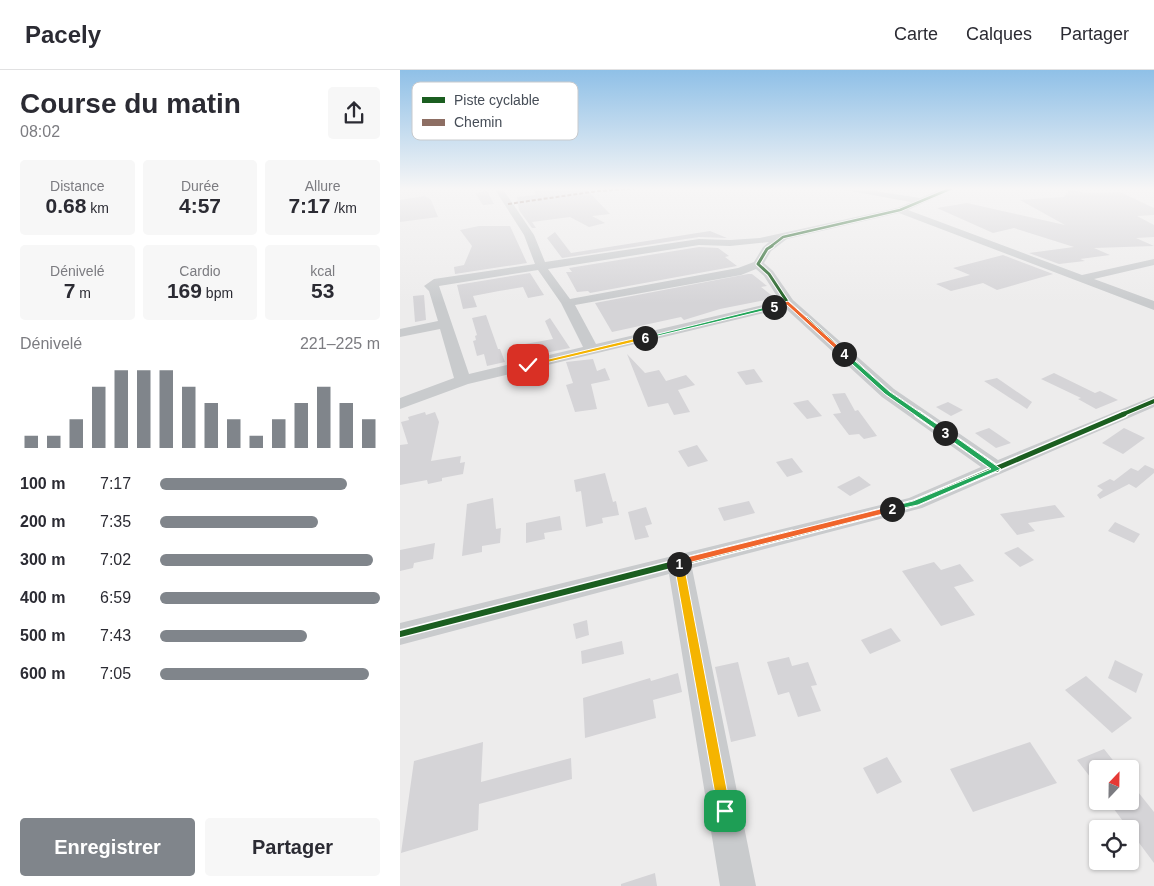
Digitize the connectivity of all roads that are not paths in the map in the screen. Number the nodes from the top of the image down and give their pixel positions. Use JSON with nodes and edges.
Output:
{"nodes":[{"id":1,"x":523,"y":226,"type":"edge"},
{"id":2,"x":830,"y":226,"type":"edge"},
{"id":3,"x":943,"y":226,"type":"edge"},
{"id":4,"x":783,"y":237,"type":"junction"},
{"id":5,"x":719,"y":244,"type":"junction"},
{"id":6,"x":1154,"y":262,"type":"edge"},
{"id":7,"x":758,"y":264,"type":"junction"},
{"id":8,"x":542,"y":268,"type":"junction"},
{"id":9,"x":741,"y":271,"type":"junction"},
{"id":10,"x":769,"y":274,"type":"junction"},
{"id":11,"x":1082,"y":278,"type":"junction"},
{"id":12,"x":567,"y":303,"type":"junction"},
{"id":13,"x":788,"y":303,"type":"junction"},
{"id":14,"x":1154,"y":306,"type":"edge"},
{"id":15,"x":446,"y":324,"type":"junction"},
{"id":16,"x":400,"y":333,"type":"edge"},
{"id":17,"x":592,"y":350,"type":"junction"},
{"id":18,"x":463,"y":380,"type":"junction"},
{"id":19,"x":1153,"y":403,"type":"edge"},
{"id":20,"x":400,"y":404,"type":"edge"},
{"id":21,"x":997,"y":469,"type":"junction"},
{"id":22,"x":679,"y":562,"type":"junction"},
{"id":23,"x":400,"y":634,"type":"edge"},
{"id":24,"x":738,"y":886,"type":"edge"}],
"edges":[{"from":1,"to":8,"type":"street"},
{"from":2,"to":4,"type":"street"},
{"from":3,"to":11,"type":"street"},
{"from":4,"to":5,"type":"street"},
{"from":4,"to":7,"type":"street"},
{"from":5,"to":7,"type":"street"},
{"from":5,"to":8,"type":"street"},
{"from":6,"to":11,"type":"street"},
{"from":7,"to":9,"type":"street"},
{"from":7,"to":10,"type":"street"},
{"from":8,"to":12,"type":"street"},
{"from":8,"to":15,"type":"street"},
{"from":9,"to":10,"type":"street"},
{"from":9,"to":12,"type":"street"},
{"from":10,"to":13,"type":"street"},
{"from":11,"to":14,"type":"street"},
{"from":12,"to":17,"type":"street"},
{"from":13,"to":17,"type":"street"},
{"from":13,"to":21,"type":"street"},
{"from":15,"to":16,"type":"street"},
{"from":15,"to":18,"type":"street"},
{"from":17,"to":18,"type":"street"},
{"from":18,"to":20,"type":"street"},
{"from":19,"to":21,"type":"street"},
{"from":21,"to":22,"type":"street"},
{"from":22,"to":23,"type":"street"},
{"from":22,"to":24,"type":"street"}]}
